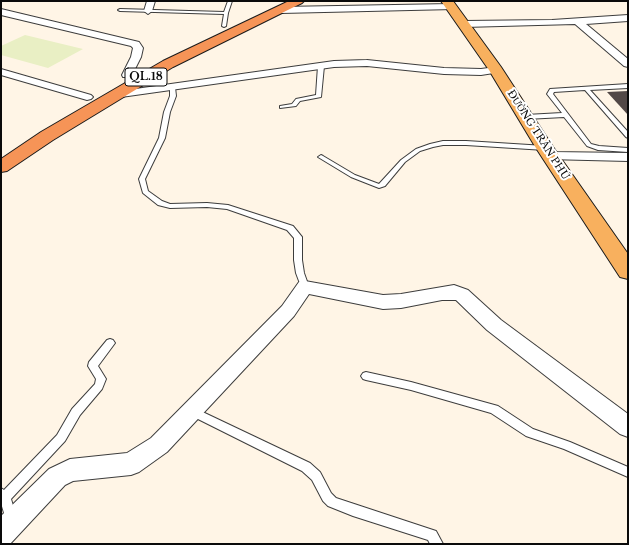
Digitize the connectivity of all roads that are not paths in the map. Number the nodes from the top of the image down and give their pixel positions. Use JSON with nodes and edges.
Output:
{"nodes":[{"id":1,"x":151,"y":1,"type":"edge"},
{"id":2,"x":230,"y":1,"type":"edge"},
{"id":3,"x":298,"y":1,"type":"edge"},
{"id":4,"x":449,"y":4,"type":"edge"},
{"id":5,"x":279,"y":5,"type":"edge"},
{"id":6,"x":120,"y":10,"type":"dead end"},
{"id":7,"x":148,"y":11,"type":"junction"},
{"id":8,"x":1,"y":12,"type":"edge"},
{"id":9,"x":628,"y":18,"type":"edge"},
{"id":10,"x":225,"y":20,"type":"junction"},
{"id":11,"x":578,"y":22,"type":"junction"},
{"id":12,"x":464,"y":24,"type":"junction"},
{"id":13,"x":628,"y":64,"type":"edge"},
{"id":14,"x":321,"y":66,"type":"junction"},
{"id":15,"x":496,"y":70,"type":"junction"},
{"id":16,"x":1,"y":72,"type":"edge"},
{"id":17,"x":127,"y":75,"type":"junction"},
{"id":18,"x":628,"y":86,"type":"edge"},
{"id":19,"x":172,"y":87,"type":"junction"},
{"id":20,"x":586,"y":88,"type":"junction"},
{"id":21,"x":87,"y":96,"type":"junction"},
{"id":22,"x":114,"y":96,"type":"junction"},
{"id":23,"x":282,"y":107,"type":"dead end"},
{"id":24,"x":566,"y":115,"type":"junction"},
{"id":25,"x":526,"y":117,"type":"junction"},
{"id":26,"x":25,"y":135,"type":"dead end"},
{"id":27,"x":628,"y":136,"type":"edge"},
{"id":28,"x":628,"y":150,"type":"edge"},
{"id":29,"x":549,"y":152,"type":"junction"},
{"id":30,"x":321,"y":157,"type":"dead end"},
{"id":31,"x":628,"y":157,"type":"edge"},
{"id":32,"x":1,"y":167,"type":"edge"},
{"id":33,"x":628,"y":271,"type":"edge"},
{"id":34,"x":305,"y":287,"type":"junction"},
{"id":35,"x":110,"y":343,"type":"dead end"},
{"id":36,"x":366,"y":376,"type":"dead end"},
{"id":37,"x":192,"y":411,"type":"junction"},
{"id":38,"x":628,"y":427,"type":"edge"},
{"id":39,"x":628,"y":472,"type":"edge"},
{"id":40,"x":3,"y":495,"type":"edge"},
{"id":41,"x":6,"y":528,"type":"edge"},
{"id":42,"x":437,"y":544,"type":"edge"}],
"edges":[{"from":1,"to":7,"type":"street"},
{"from":2,"to":10,"type":"lane"},
{"from":3,"to":5,"type":"highway","number":"QL.18"},
{"from":4,"to":5,"type":"street"},
{"from":4,"to":12,"type":"main road","name":"ĐƯỜNG TRẦN PHÚ"},
{"from":5,"to":10,"type":"highway","number":"QL.18"},
{"from":5,"to":22,"type":"highway","number":"QL.18"},
{"from":6,"to":7,"type":"lane"},
{"from":7,"to":10,"type":"lane"},
{"from":8,"to":17,"type":"street"},
{"from":9,"to":11,"type":"street"},
{"from":10,"to":17,"type":"highway","number":"QL.18"},
{"from":11,"to":12,"type":"street"},
{"from":11,"to":13,"type":"street"},
{"from":12,"to":15,"type":"main road","name":"ĐƯỜNG TRẦN PHÚ"},
{"from":14,"to":15,"type":"street"},
{"from":14,"to":19,"type":"street"},
{"from":14,"to":23,"type":"lane"},
{"from":15,"to":25,"type":"main road","name":"ĐƯỜNG TRẦN PHÚ"},
{"from":16,"to":21,"type":"street"},
{"from":17,"to":21,"type":"highway","number":"QL.18"},
{"from":18,"to":20,"type":"lane"},
{"from":19,"to":22,"type":"street"},
{"from":19,"to":34,"type":"lane"},
{"from":20,"to":24,"type":"lane"},
{"from":20,"to":27,"type":"lane"},
{"from":21,"to":26,"type":"highway","number":"QL.18"},
{"from":22,"to":32,"type":"highway","number":"QL.18"},
{"from":24,"to":25,"type":"lane"},
{"from":24,"to":28,"type":"lane"},
{"from":25,"to":29,"type":"main road","name":"ĐƯỜNG TRẦN PHÚ"},
{"from":29,"to":30,"type":"lane"},
{"from":29,"to":31,"type":"street"},
{"from":29,"to":33,"type":"main road","name":"ĐƯỜNG TRẦN PHÚ"},
{"from":34,"to":37,"type":"street"},
{"from":34,"to":38,"type":"street"},
{"from":35,"to":40,"type":"lane"},
{"from":36,"to":39,"type":"lane"},
{"from":37,"to":41,"type":"street"},
{"from":37,"to":42,"type":"lane"},
{"from":40,"to":41,"type":"lane"}]}
